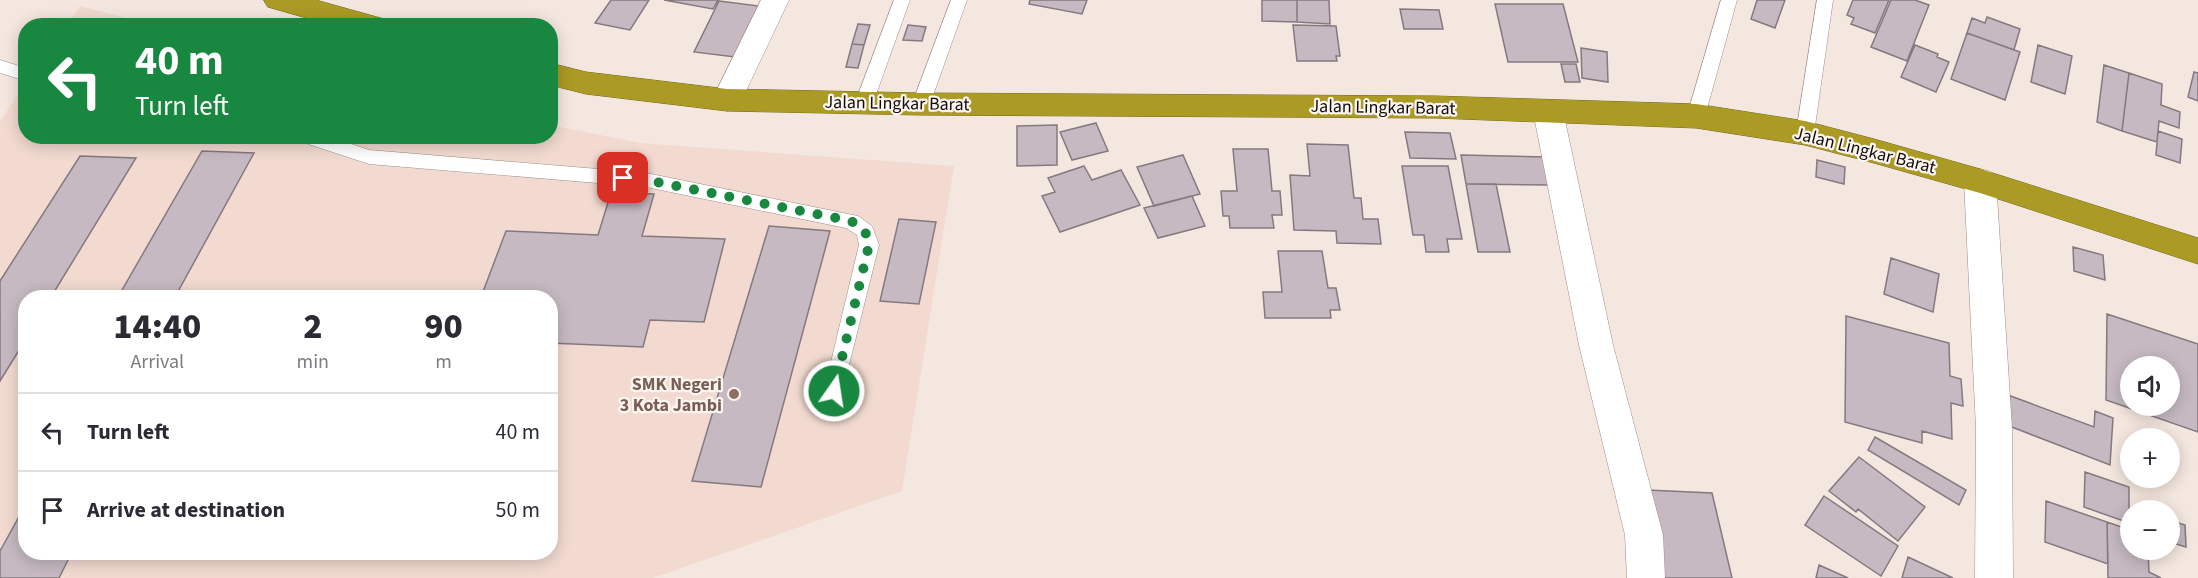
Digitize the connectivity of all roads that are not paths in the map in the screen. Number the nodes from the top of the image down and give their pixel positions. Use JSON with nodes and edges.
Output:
{"nodes":[{"id":1,"x":278,"y":0,"type":"edge"},
{"id":2,"x":775,"y":0,"type":"edge"},
{"id":3,"x":902,"y":0,"type":"edge"},
{"id":4,"x":959,"y":0,"type":"edge"},
{"id":5,"x":1729,"y":0,"type":"edge"},
{"id":6,"x":1825,"y":0,"type":"edge"},
{"id":7,"x":329,"y":18,"type":"edge"},
{"id":8,"x":0,"y":66,"type":"edge"},
{"id":9,"x":18,"y":72,"type":"edge"},
{"id":10,"x":558,"y":76,"type":"edge"},
{"id":11,"x":727,"y":100,"type":"junction"},
{"id":12,"x":864,"y":103,"type":"junction"},
{"id":13,"x":921,"y":104,"type":"junction"},
{"id":14,"x":1548,"y":111,"type":"junction"},
{"id":15,"x":1696,"y":116,"type":"junction"},
{"id":16,"x":1805,"y":133,"type":"junction"},
{"id":17,"x":329,"y":144,"type":"edge"},
{"id":18,"x":1980,"y":181,"type":"junction"},
{"id":19,"x":2198,"y":251,"type":"edge"},
{"id":20,"x":834,"y":391,"type":"dead end"},
{"id":21,"x":1646,"y":578,"type":"edge"},
{"id":22,"x":1994,"y":578,"type":"edge"}],
"edges":[{"from":1,"to":7,"type":"highway"},
{"from":2,"to":11,"type":"street"},
{"from":3,"to":12,"type":"lane"},
{"from":4,"to":13,"type":"lane"},
{"from":5,"to":15,"type":"lane"},
{"from":6,"to":16,"type":"lane"},
{"from":8,"to":9,"type":"lane"},
{"from":10,"to":11,"type":"highway","name":"Jalan Lingkar Barat"},
{"from":11,"to":12,"type":"highway","name":"Jalan Lingkar Barat"},
{"from":12,"to":13,"type":"highway","name":"Jalan Lingkar Barat"},
{"from":13,"to":14,"type":"highway","name":"Jalan Lingkar Barat"},
{"from":14,"to":15,"type":"highway","name":"Jalan Lingkar Barat"},
{"from":14,"to":21,"type":"street"},
{"from":15,"to":16,"type":"highway","name":"Jalan Lingkar Barat"},
{"from":16,"to":18,"type":"highway","name":"Jalan Lingkar Barat"},
{"from":17,"to":20,"type":"lane"},
{"from":18,"to":19,"type":"highway","name":"Jalan Lingkar Barat"},
{"from":18,"to":22,"type":"street"}]}
